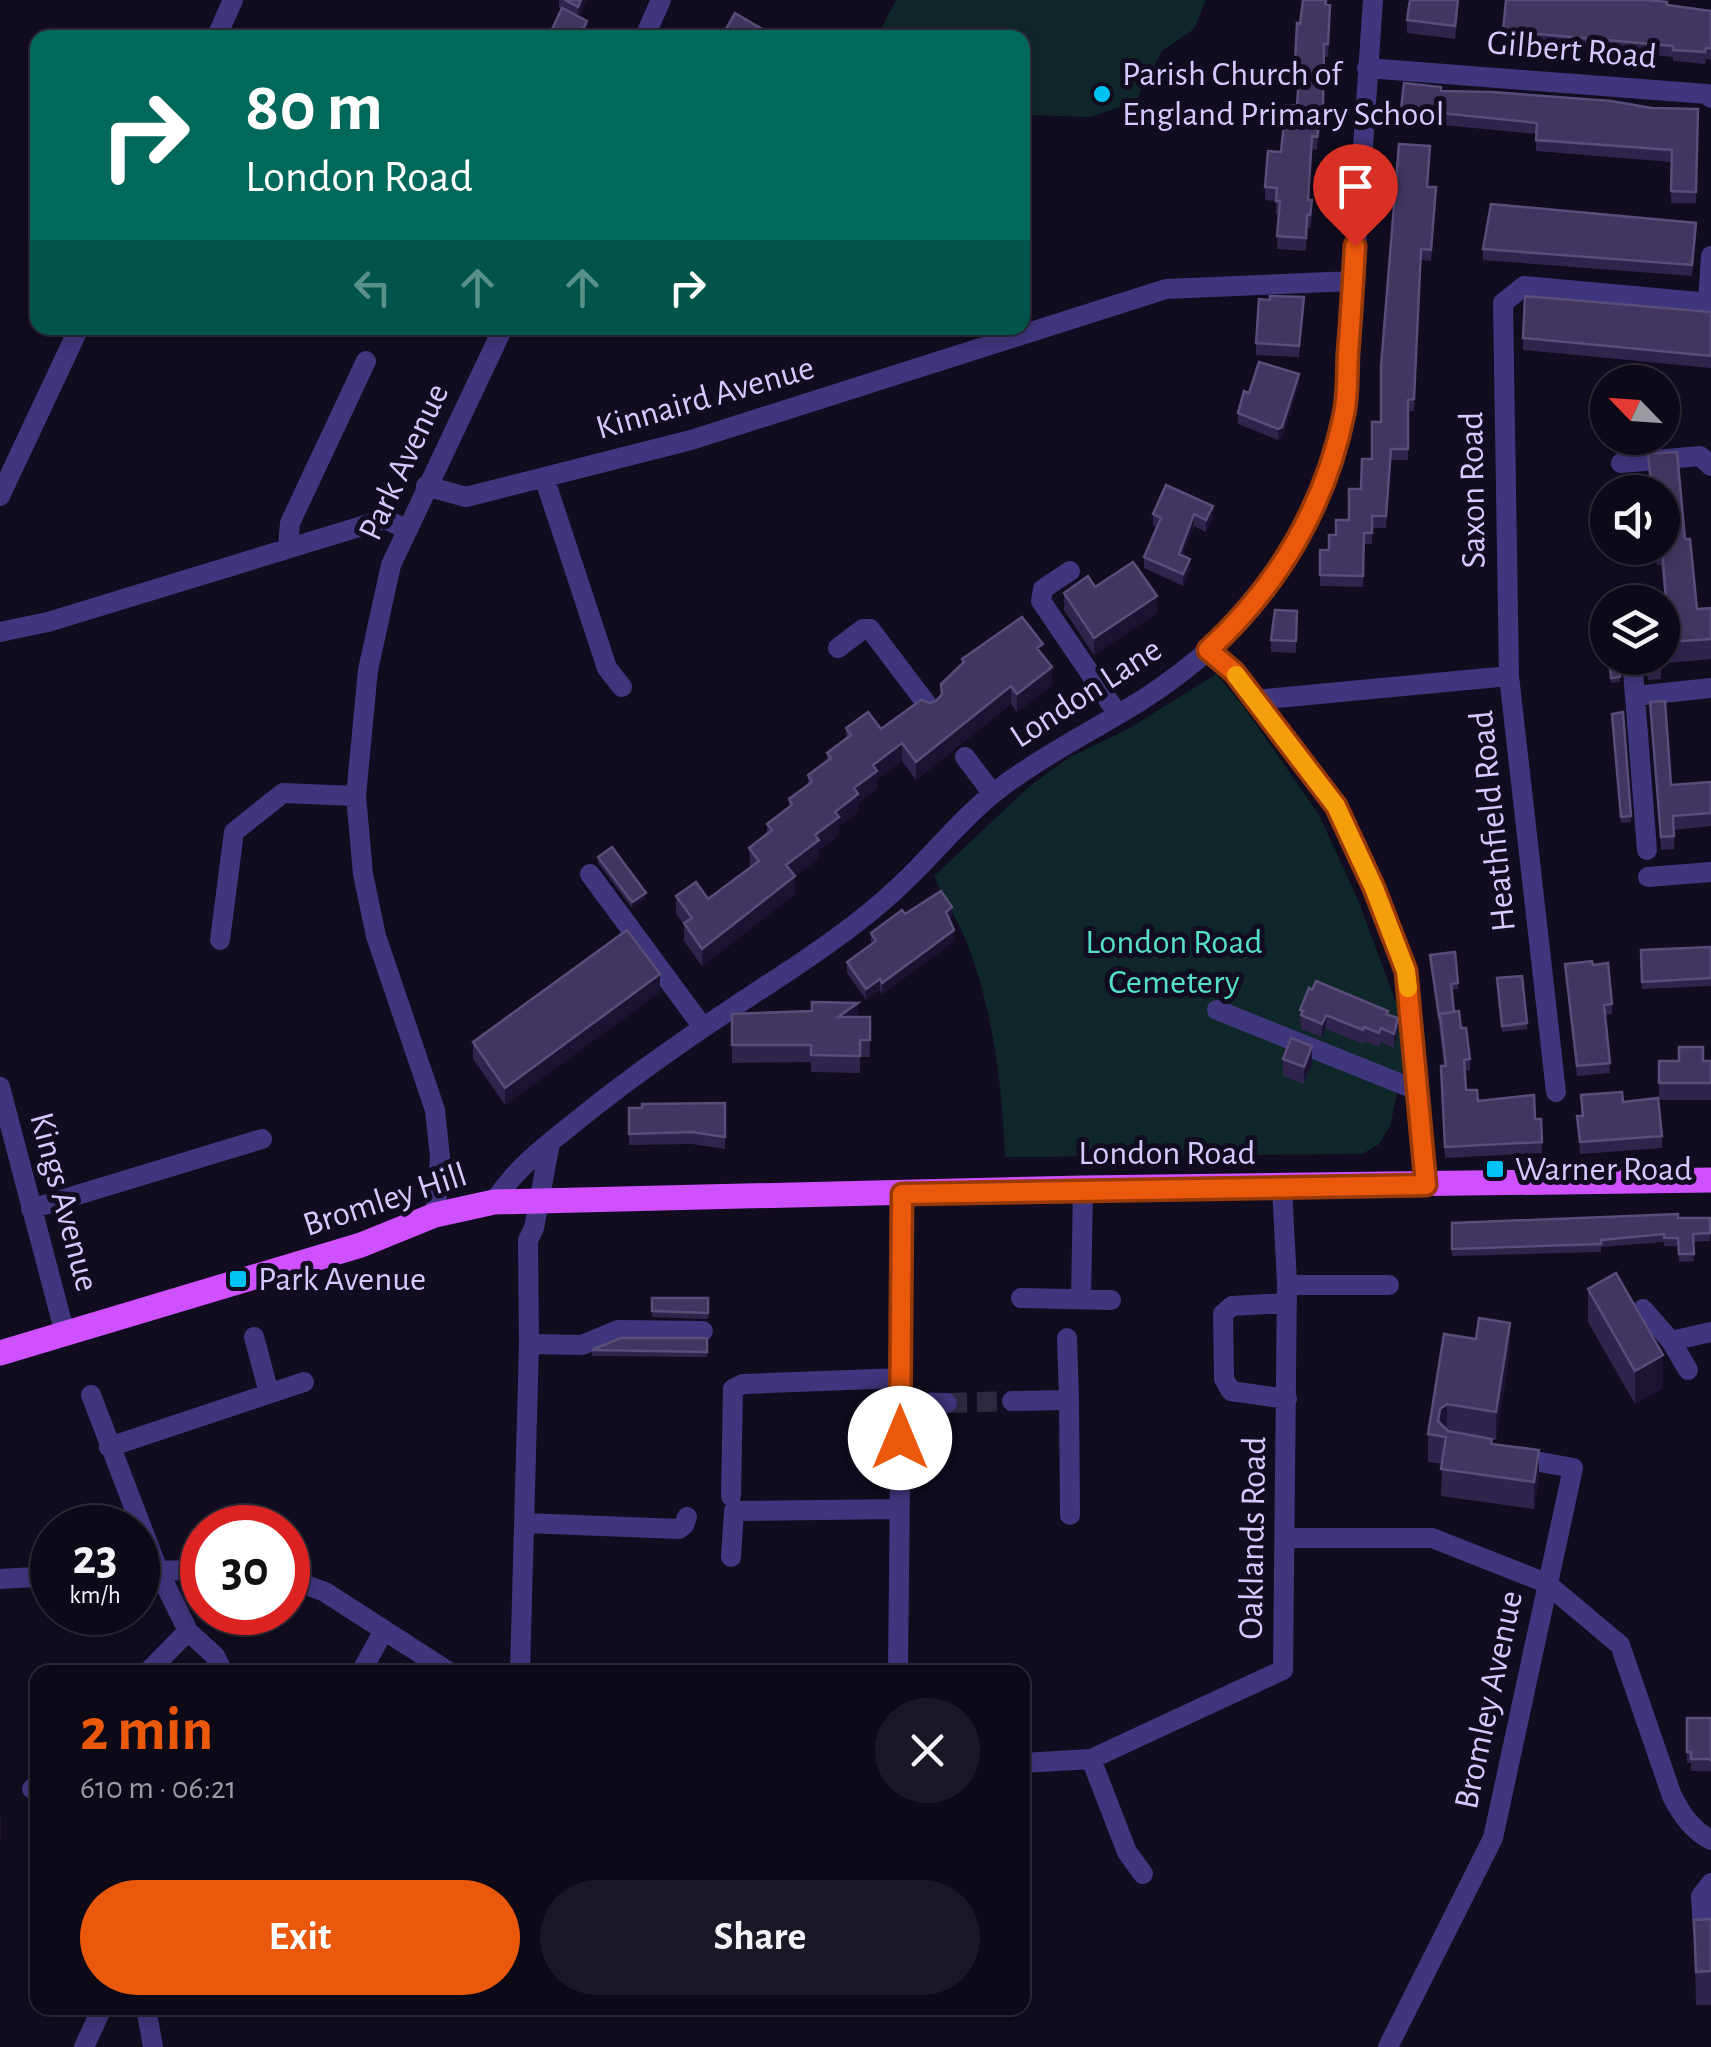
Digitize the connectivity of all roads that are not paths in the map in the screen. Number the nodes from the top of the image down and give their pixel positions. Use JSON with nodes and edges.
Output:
{"nodes":[{"id":1,"x":233,"y":0,"type":"edge"},
{"id":2,"x":661,"y":0,"type":"edge"},
{"id":3,"x":1373,"y":0,"type":"edge"},
{"id":4,"x":220,"y":30,"type":"edge"},
{"id":5,"x":648,"y":30,"type":"edge"},
{"id":6,"x":1367,"y":68,"type":"junction"},
{"id":7,"x":1711,"y":98,"type":"edge"},
{"id":8,"x":1711,"y":256,"type":"edge"},
{"id":9,"x":1353,"y":281,"type":"junction"},
{"id":10,"x":1709,"y":303,"type":"edge"},
{"id":11,"x":1030,"y":332,"type":"edge"},
{"id":12,"x":76,"y":335,"type":"edge"},
{"id":13,"x":500,"y":335,"type":"edge"},
{"id":14,"x":1021,"y":335,"type":"edge"},
{"id":15,"x":366,"y":361,"type":"dead end"},
{"id":16,"x":1622,"y":464,"type":"dead end"},
{"id":17,"x":1711,"y":466,"type":"edge"},
{"id":18,"x":544,"y":477,"type":"junction"},
{"id":19,"x":426,"y":486,"type":"junction"},
{"id":20,"x":0,"y":496,"type":"edge"},
{"id":21,"x":406,"y":529,"type":"junction"},
{"id":22,"x":288,"y":547,"type":"junction"},
{"id":23,"x":1070,"y":571,"type":"dead end"},
{"id":24,"x":0,"y":632,"type":"edge"},
{"id":25,"x":838,"y":648,"type":"dead end"},
{"id":26,"x":1208,"y":650,"type":"junction"},
{"id":27,"x":1634,"y":675,"type":"edge"},
{"id":28,"x":1509,"y":676,"type":"junction"},
{"id":29,"x":622,"y":687,"type":"dead end"},
{"id":30,"x":1711,"y":688,"type":"edge"},
{"id":31,"x":1636,"y":696,"type":"junction"},
{"id":32,"x":1255,"y":700,"type":"junction"},
{"id":33,"x":929,"y":708,"type":"edge"},
{"id":34,"x":1117,"y":714,"type":"junction"},
{"id":35,"x":966,"y":757,"type":"dead end"},
{"id":36,"x":992,"y":794,"type":"junction"},
{"id":37,"x":356,"y":796,"type":"junction"},
{"id":38,"x":1647,"y":850,"type":"dead end"},
{"id":39,"x":1711,"y":872,"type":"edge"},
{"id":40,"x":590,"y":874,"type":"dead end"},
{"id":41,"x":1648,"y":877,"type":"dead end"},
{"id":42,"x":220,"y":940,"type":"dead end"},
{"id":43,"x":1217,"y":1010,"type":"dead end"},
{"id":44,"x":702,"y":1026,"type":"junction"},
{"id":45,"x":0,"y":1086,"type":"edge"},
{"id":46,"x":1419,"y":1092,"type":"junction"},
{"id":47,"x":1556,"y":1092,"type":"dead end"},
{"id":48,"x":262,"y":1140,"type":"dead end"},
{"id":49,"x":550,"y":1143,"type":"junction"},
{"id":50,"x":1711,"y":1180,"type":"edge"},
{"id":51,"x":1426,"y":1185,"type":"junction"},
{"id":52,"x":1083,"y":1188,"type":"junction"},
{"id":53,"x":1282,"y":1188,"type":"junction"},
{"id":54,"x":902,"y":1194,"type":"junction"},
{"id":55,"x":551,"y":1201,"type":"junction"},
{"id":56,"x":494,"y":1202,"type":"junction"},
{"id":57,"x":31,"y":1209,"type":"junction"},
{"id":58,"x":435,"y":1215,"type":"junction"},
{"id":59,"x":1389,"y":1285,"type":"dead end"},
{"id":60,"x":1287,"y":1294,"type":"junction"},
{"id":61,"x":1021,"y":1298,"type":"dead end"},
{"id":62,"x":1082,"y":1299,"type":"junction"},
{"id":63,"x":1111,"y":1300,"type":"dead end"},
{"id":64,"x":1644,"y":1309,"type":"dead end"},
{"id":65,"x":702,"y":1331,"type":"dead end"},
{"id":66,"x":1711,"y":1332,"type":"edge"},
{"id":67,"x":65,"y":1334,"type":"junction"},
{"id":68,"x":254,"y":1337,"type":"dead end"},
{"id":69,"x":1067,"y":1338,"type":"dead end"},
{"id":70,"x":529,"y":1340,"type":"junction"},
{"id":71,"x":1671,"y":1341,"type":"junction"},
{"id":72,"x":0,"y":1353,"type":"edge"},
{"id":73,"x":1688,"y":1370,"type":"dead end"},
{"id":74,"x":901,"y":1378,"type":"junction"},
{"id":75,"x":304,"y":1382,"type":"dead end"},
{"id":76,"x":269,"y":1393,"type":"junction"},
{"id":77,"x":91,"y":1395,"type":"dead end"},
{"id":78,"x":1287,"y":1399,"type":"junction"},
{"id":79,"x":1069,"y":1400,"type":"junction"},
{"id":80,"x":1012,"y":1401,"type":"tunnel mouth"},
{"id":81,"x":901,"y":1402,"type":"junction"},
{"id":82,"x":946,"y":1403,"type":"tunnel mouth"},
{"id":83,"x":109,"y":1447,"type":"junction"},
{"id":84,"x":1486,"y":1452,"type":"edge"},
{"id":85,"x":731,"y":1496,"type":"dead end"},
{"id":86,"x":127,"y":1505,"type":"edge"},
{"id":87,"x":899,"y":1509,"type":"junction"},
{"id":88,"x":1070,"y":1515,"type":"dead end"},
{"id":89,"x":686,"y":1517,"type":"dead end"},
{"id":90,"x":525,"y":1523,"type":"junction"},
{"id":91,"x":1287,"y":1538,"type":"junction"},
{"id":92,"x":731,"y":1557,"type":"dead end"},
{"id":93,"x":30,"y":1577,"type":"edge"},
{"id":94,"x":0,"y":1579,"type":"edge"},
{"id":95,"x":1546,"y":1583,"type":"junction"},
{"id":96,"x":310,"y":1586,"type":"edge"},
{"id":97,"x":160,"y":1588,"type":"edge"},
{"id":98,"x":180,"y":1619,"type":"edge"},
{"id":99,"x":383,"y":1632,"type":"junction"},
{"id":100,"x":184,"y":1635,"type":"edge"},
{"id":101,"x":192,"y":1635,"type":"edge"},
{"id":102,"x":155,"y":1665,"type":"edge"},
{"id":103,"x":220,"y":1665,"type":"edge"},
{"id":104,"x":365,"y":1665,"type":"edge"},
{"id":105,"x":437,"y":1665,"type":"edge"},
{"id":106,"x":520,"y":1665,"type":"edge"},
{"id":107,"x":898,"y":1665,"type":"edge"},
{"id":108,"x":1091,"y":1758,"type":"junction"},
{"id":109,"x":1030,"y":1762,"type":"edge"},
{"id":110,"x":1711,"y":1840,"type":"edge"},
{"id":111,"x":1143,"y":1874,"type":"dead end"},
{"id":112,"x":1711,"y":1883,"type":"edge"},
{"id":113,"x":1711,"y":1932,"type":"edge"},
{"id":114,"x":99,"y":2015,"type":"edge"},
{"id":115,"x":147,"y":2015,"type":"edge"},
{"id":116,"x":84,"y":2047,"type":"edge"},
{"id":117,"x":153,"y":2047,"type":"edge"},
{"id":118,"x":1388,"y":2047,"type":"edge"}],
"edges":[{"from":1,"to":4,"type":"street"},
{"from":2,"to":5,"type":"street"},
{"from":3,"to":6,"type":"street","name":"London Lane"},
{"from":6,"to":7,"type":"street","name":"Gilbert Road"},
{"from":6,"to":9,"type":"street","name":"London Lane"},
{"from":8,"to":10,"type":"street"},
{"from":9,"to":11,"type":"street","name":"Kinnaird Avenue"},
{"from":9,"to":26,"type":"street","name":"London Lane"},
{"from":10,"to":28,"type":"street","name":"Saxon Road"},
{"from":12,"to":20,"type":"street"},
{"from":13,"to":19,"type":"street","name":"Park Avenue"},
{"from":14,"to":18,"type":"street","name":"Kinnaird Avenue"},
{"from":15,"to":22,"type":"street"},
{"from":16,"to":17,"type":"street"},
{"from":18,"to":19,"type":"street","name":"Kinnaird Avenue"},
{"from":18,"to":29,"type":"street"},
{"from":19,"to":21,"type":"street","name":"Park Avenue"},
{"from":21,"to":22,"type":"street"},
{"from":21,"to":37,"type":"street","name":"Park Avenue"},
{"from":22,"to":24,"type":"street"},
{"from":23,"to":34,"type":"street"},
{"from":25,"to":33,"type":"street"},
{"from":26,"to":32,"type":"street"},
{"from":26,"to":34,"type":"street","name":"London Lane"},
{"from":27,"to":31,"type":"street"},
{"from":28,"to":32,"type":"street","name":"Heathfield Road"},
{"from":28,"to":47,"type":"street","name":"Heathfield Road"},
{"from":30,"to":31,"type":"street"},
{"from":31,"to":38,"type":"street"},
{"from":32,"to":46,"type":"street"},
{"from":34,"to":36,"type":"street","name":"London Lane"},
{"from":35,"to":36,"type":"street"},
{"from":36,"to":44,"type":"street","name":"London Lane"},
{"from":37,"to":42,"type":"street"},
{"from":37,"to":58,"type":"street","name":"Park Avenue"},
{"from":39,"to":41,"type":"street"},
{"from":40,"to":44,"type":"street"},
{"from":43,"to":46,"type":"street"},
{"from":44,"to":49,"type":"street","name":"London Lane"},
{"from":45,"to":57,"type":"street","name":"Kings Avenue"},
{"from":46,"to":51,"type":"street"},
{"from":48,"to":57,"type":"street"},
{"from":49,"to":55,"type":"street"},
{"from":49,"to":56,"type":"street","name":"London Lane"},
{"from":50,"to":51,"type":"main road","name":"London Road"},
{"from":51,"to":53,"type":"main road","name":"London Road"},
{"from":52,"to":53,"type":"main road","name":"London Road"},
{"from":52,"to":54,"type":"main road","name":"London Road"},
{"from":52,"to":62,"type":"street"},
{"from":53,"to":60,"type":"street","name":"Oaklands Road"},
{"from":54,"to":55,"type":"main road","name":"London Road"},
{"from":54,"to":74,"type":"street"},
{"from":55,"to":56,"type":"main road","name":"Bromley Hill"},
{"from":55,"to":70,"type":"street"},
{"from":56,"to":58,"type":"main road","name":"Bromley Hill"},
{"from":57,"to":67,"type":"street","name":"Kings Avenue"},
{"from":58,"to":67,"type":"main road","name":"Bromley Hill"},
{"from":59,"to":60,"type":"street"},
{"from":60,"to":78,"type":"street","name":"Oaklands Road"},
{"from":60,"to":78,"type":"street"},
{"from":61,"to":62,"type":"street"},
{"from":62,"to":63,"type":"street"},
{"from":64,"to":71,"type":"street"},
{"from":65,"to":70,"type":"street"},
{"from":66,"to":71,"type":"street"},
{"from":67,"to":72,"type":"main road","name":"Bromley Hill"},
{"from":68,"to":76,"type":"street"},
{"from":69,"to":79,"type":"street"},
{"from":70,"to":90,"type":"street"},
{"from":71,"to":73,"type":"street"},
{"from":74,"to":81,"type":"street"},
{"from":74,"to":85,"type":"street"},
{"from":75,"to":76,"type":"street"},
{"from":76,"to":83,"type":"street"},
{"from":77,"to":83,"type":"street"},
{"from":78,"to":91,"type":"street","name":"Oaklands Road"},
{"from":79,"to":80,"type":"street"},
{"from":79,"to":88,"type":"street"},
{"from":81,"to":82,"type":"street"},
{"from":81,"to":87,"type":"street"},
{"from":83,"to":86,"type":"street"},
{"from":84,"to":95,"type":"street","name":"Bromley Avenue"},
{"from":87,"to":92,"type":"street"},
{"from":87,"to":107,"type":"street"},
{"from":89,"to":90,"type":"street"},
{"from":90,"to":106,"type":"street"},
{"from":91,"to":95,"type":"street"},
{"from":91,"to":108,"type":"street","name":"Oaklands Road"},
{"from":93,"to":94,"type":"street"},
{"from":95,"to":110,"type":"street"},
{"from":95,"to":118,"type":"street","name":"Bromley Avenue"},
{"from":96,"to":99,"type":"street"},
{"from":97,"to":98,"type":"street"},
{"from":99,"to":104,"type":"street"},
{"from":99,"to":105,"type":"street"},
{"from":100,"to":102,"type":"street"},
{"from":101,"to":103,"type":"street"},
{"from":108,"to":109,"type":"street","name":"Oaklands Road"},
{"from":108,"to":111,"type":"street"},
{"from":112,"to":113,"type":"street"},
{"from":114,"to":116,"type":"street"},
{"from":115,"to":117,"type":"street"}]}
